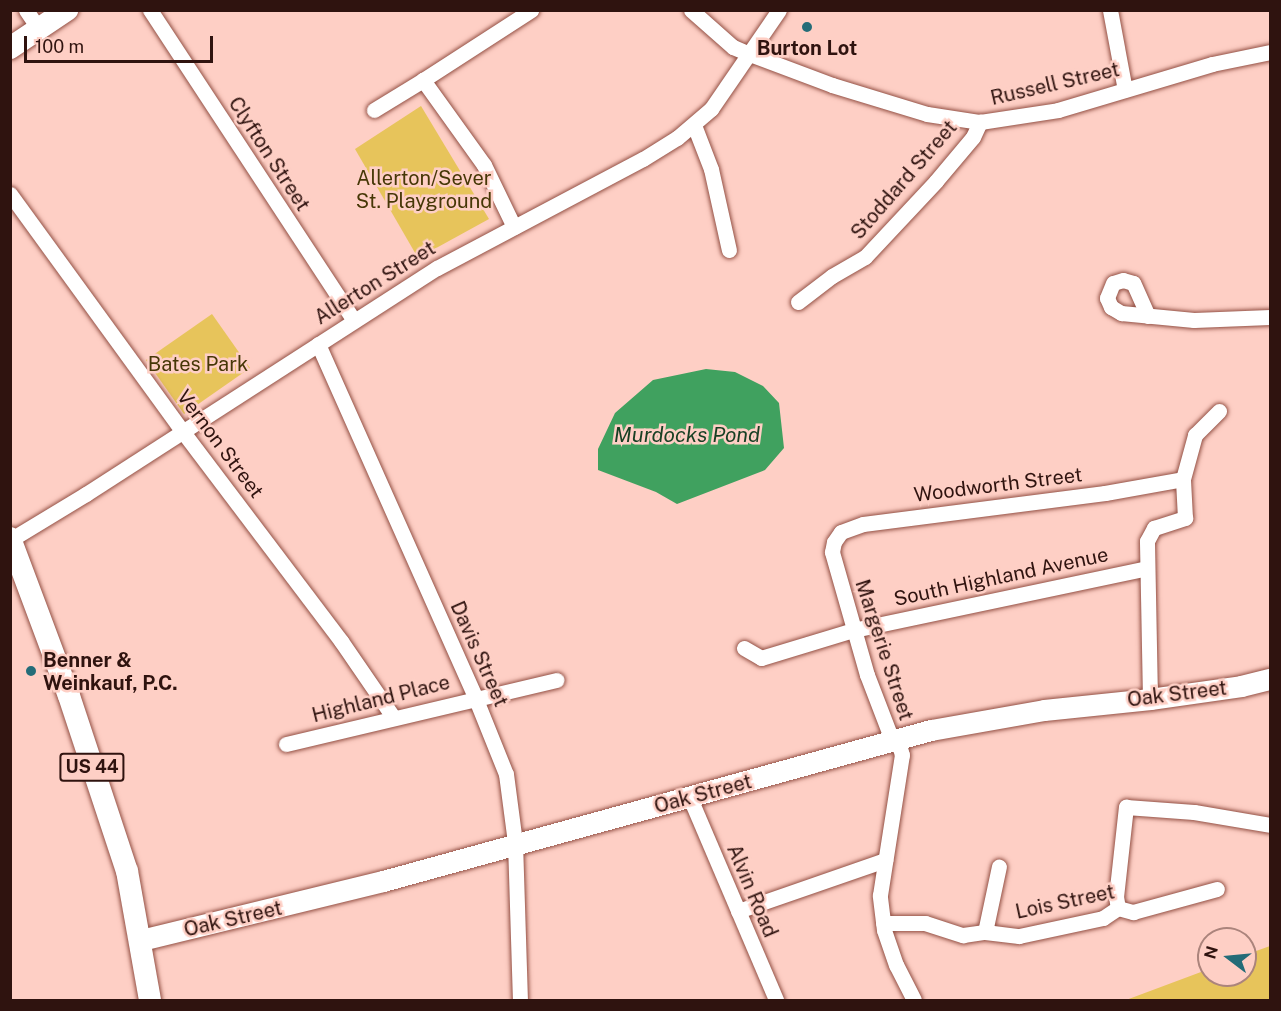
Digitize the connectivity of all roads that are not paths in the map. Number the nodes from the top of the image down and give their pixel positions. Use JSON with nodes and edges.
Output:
{"nodes":[{"id":1,"x":67,"y":10,"type":"edge"},
{"id":2,"x":150,"y":10,"type":"edge"},
{"id":3,"x":531,"y":10,"type":"edge"},
{"id":4,"x":691,"y":10,"type":"edge"},
{"id":5,"x":778,"y":10,"type":"edge"},
{"id":6,"x":1110,"y":10,"type":"edge"},
{"id":7,"x":32,"y":20,"type":"edge"},
{"id":8,"x":10,"y":48,"type":"edge"},
{"id":9,"x":1270,"y":52,"type":"edge"},
{"id":10,"x":747,"y":53,"type":"junction"},
{"id":11,"x":423,"y":81,"type":"junction"},
{"id":12,"x":1125,"y":90,"type":"junction"},
{"id":13,"x":374,"y":110,"type":"dead end"},
{"id":14,"x":980,"y":122,"type":"junction"},
{"id":15,"x":694,"y":124,"type":"junction"},
{"id":16,"x":10,"y":194,"type":"edge"},
{"id":17,"x":514,"y":227,"type":"junction"},
{"id":18,"x":729,"y":250,"type":"dead end"},
{"id":19,"x":798,"y":302,"type":"dead end"},
{"id":20,"x":1149,"y":316,"type":"dead end"},
{"id":21,"x":1270,"y":317,"type":"edge"},
{"id":22,"x":354,"y":320,"type":"junction"},
{"id":23,"x":318,"y":344,"type":"junction"},
{"id":24,"x":1219,"y":411,"type":"dead end"},
{"id":25,"x":183,"y":432,"type":"junction"},
{"id":26,"x":1183,"y":480,"type":"junction"},
{"id":27,"x":11,"y":539,"type":"edge"},
{"id":28,"x":832,"y":552,"type":"joint"},
{"id":29,"x":1146,"y":568,"type":"junction"},
{"id":30,"x":853,"y":630,"type":"junction"},
{"id":31,"x":744,"y":648,"type":"dead end"},
{"id":32,"x":557,"y":680,"type":"dead end"},
{"id":33,"x":1270,"y":680,"type":"edge"},
{"id":34,"x":475,"y":697,"type":"junction"},
{"id":35,"x":1150,"y":699,"type":"junction"},
{"id":36,"x":394,"y":718,"type":"junction"},
{"id":37,"x":892,"y":740,"type":"junction"},
{"id":38,"x":286,"y":744,"type":"dead end"},
{"id":39,"x":690,"y":798,"type":"junction"},
{"id":40,"x":1270,"y":825,"type":"edge"},
{"id":41,"x":515,"y":842,"type":"junction"},
{"id":42,"x":885,"y":860,"type":"junction"},
{"id":43,"x":999,"y":867,"type":"dead end"},
{"id":44,"x":1217,"y":889,"type":"dead end"},
{"id":45,"x":1118,"y":908,"type":"junction"},
{"id":46,"x":738,"y":911,"type":"junction"},
{"id":47,"x":883,"y":923,"type":"junction"},
{"id":48,"x":985,"y":932,"type":"junction"},
{"id":49,"x":141,"y":940,"type":"junction"},
{"id":50,"x":772,"y":999,"type":"edge"},
{"id":51,"x":150,"y":1000,"type":"edge"},
{"id":52,"x":520,"y":1000,"type":"edge"},
{"id":53,"x":914,"y":1000,"type":"edge"}],
"edges":[{"from":1,"to":7,"type":"main road"},
{"from":2,"to":22,"type":"street","name":"Clyfton Street"},
{"from":3,"to":11,"type":"street"},
{"from":4,"to":10,"type":"street","name":"Russell Street"},
{"from":5,"to":10,"type":"street","name":"Allerton Street"},
{"from":6,"to":12,"type":"street"},
{"from":7,"to":8,"type":"main road"},
{"from":9,"to":12,"type":"street","name":"Russell Street"},
{"from":10,"to":14,"type":"street","name":"Russell Street"},
{"from":10,"to":15,"type":"street","name":"Allerton Street"},
{"from":11,"to":13,"type":"street"},
{"from":11,"to":17,"type":"street"},
{"from":12,"to":14,"type":"street","name":"Russell Street"},
{"from":14,"to":19,"type":"street","name":"Stoddard Street"},
{"from":15,"to":17,"type":"street","name":"Allerton Street"},
{"from":15,"to":18,"type":"street"},
{"from":16,"to":25,"type":"street","name":"Vernon Street"},
{"from":17,"to":22,"type":"street","name":"Allerton Street"},
{"from":20,"to":21,"type":"street"},
{"from":22,"to":23,"type":"street","name":"Allerton Street"},
{"from":23,"to":25,"type":"street","name":"Allerton Street"},
{"from":23,"to":34,"type":"street","name":"Davis Street"},
{"from":24,"to":26,"type":"street"},
{"from":25,"to":27,"type":"street","name":"Allerton Street"},
{"from":25,"to":36,"type":"street","name":"Vernon Street"},
{"from":26,"to":28,"type":"street","name":"Woodworth Street"},
{"from":26,"to":29,"type":"street"},
{"from":27,"to":49,"type":"main road","number":"US 44"},
{"from":28,"to":30,"type":"street","name":"Margerie Street"},
{"from":29,"to":30,"type":"street","name":"South Highland Avenue"},
{"from":29,"to":35,"type":"street"},
{"from":30,"to":31,"type":"street","name":"South Highland Avenue"},
{"from":30,"to":37,"type":"street","name":"Margerie Street"},
{"from":32,"to":34,"type":"street","name":"Highland Place"},
{"from":33,"to":35,"type":"main road","name":"Oak Street"},
{"from":34,"to":36,"type":"street","name":"Highland Place"},
{"from":34,"to":41,"type":"street","name":"Davis Street"},
{"from":35,"to":37,"type":"main road","name":"Oak Street"},
{"from":36,"to":38,"type":"street","name":"Highland Place"},
{"from":37,"to":39,"type":"main road","name":"Oak Street"},
{"from":37,"to":42,"type":"street","name":"Margerie Street"},
{"from":39,"to":41,"type":"main road","name":"Oak Street"},
{"from":39,"to":46,"type":"street","name":"Alvin Road"},
{"from":40,"to":45,"type":"street"},
{"from":41,"to":49,"type":"main road","name":"Oak Street"},
{"from":41,"to":52,"type":"street","name":"Davis Street"},
{"from":42,"to":46,"type":"street"},
{"from":42,"to":47,"type":"street","name":"Margerie Street"},
{"from":43,"to":48,"type":"street"},
{"from":44,"to":45,"type":"street","name":"Lois Street"},
{"from":45,"to":48,"type":"street","name":"Lois Street"},
{"from":46,"to":50,"type":"street","name":"Alvin Road"},
{"from":47,"to":48,"type":"street","name":"Lois Street"},
{"from":47,"to":53,"type":"street","name":"Margerie Street"},
{"from":49,"to":51,"type":"main road","number":"US 44"}]}
